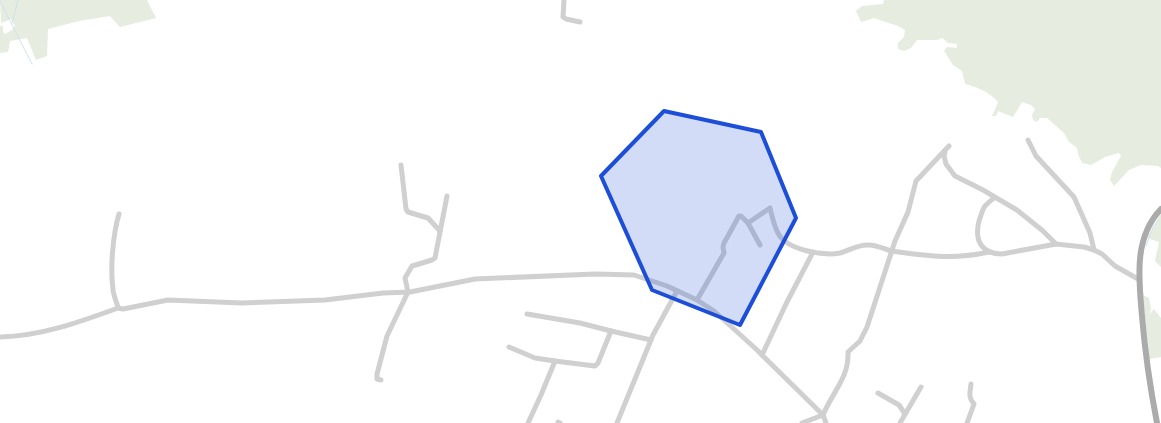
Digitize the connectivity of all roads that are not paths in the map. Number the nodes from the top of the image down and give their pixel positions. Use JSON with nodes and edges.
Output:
{"nodes":[{"id":1,"x":564,"y":0,"type":"edge"},
{"id":2,"x":580,"y":22,"type":"dead end"},
{"id":3,"x":1028,"y":140,"type":"dead end"},
{"id":4,"x":401,"y":165,"type":"dead end"},
{"id":5,"x":447,"y":196,"type":"dead end"},
{"id":6,"x":994,"y":198,"type":"junction"},
{"id":7,"x":1161,"y":209,"type":"edge"},
{"id":8,"x":119,"y":214,"type":"dead end"},
{"id":9,"x":748,"y":223,"type":"junction"},
{"id":10,"x":440,"y":231,"type":"junction"},
{"id":11,"x":1056,"y":244,"type":"junction"},
{"id":12,"x":760,"y":245,"type":"dead end"},
{"id":13,"x":1094,"y":250,"type":"junction"},
{"id":14,"x":892,"y":251,"type":"junction"},
{"id":15,"x":813,"y":252,"type":"junction"},
{"id":16,"x":989,"y":252,"type":"junction"},
{"id":17,"x":1138,"y":279,"type":"junction"},
{"id":18,"x":677,"y":291,"type":"junction"},
{"id":19,"x":408,"y":292,"type":"junction"},
{"id":20,"x":697,"y":300,"type":"junction"},
{"id":21,"x":118,"y":308,"type":"junction"},
{"id":22,"x":527,"y":314,"type":"dead end"},
{"id":23,"x":611,"y":331,"type":"junction"},
{"id":24,"x":0,"y":337,"type":"edge"},
{"id":25,"x":651,"y":340,"type":"junction"},
{"id":26,"x":510,"y":347,"type":"dead end"},
{"id":27,"x":762,"y":355,"type":"junction"},
{"id":28,"x":555,"y":361,"type":"junction"},
{"id":29,"x":381,"y":380,"type":"dead end"},
{"id":30,"x":971,"y":384,"type":"dead end"},
{"id":31,"x":921,"y":387,"type":"dead end"},
{"id":32,"x":878,"y":393,"type":"dead end"},
{"id":33,"x":906,"y":414,"type":"junction"},
{"id":34,"x":823,"y":415,"type":"junction"},
{"id":35,"x":528,"y":423,"type":"edge"},
{"id":36,"x":617,"y":423,"type":"edge"},
{"id":37,"x":802,"y":423,"type":"edge"},
{"id":38,"x":826,"y":423,"type":"edge"},
{"id":39,"x":900,"y":423,"type":"edge"},
{"id":40,"x":967,"y":423,"type":"edge"},
{"id":41,"x":1157,"y":423,"type":"edge"}],
"edges":[{"from":1,"to":2,"type":"street"},
{"from":3,"to":13,"type":"street"},
{"from":4,"to":10,"type":"street"},
{"from":5,"to":10,"type":"street"},
{"from":6,"to":11,"type":"street"},
{"from":6,"to":14,"type":"street"},
{"from":6,"to":16,"type":"street"},
{"from":7,"to":17,"type":"main road"},
{"from":8,"to":21,"type":"street"},
{"from":9,"to":12,"type":"street"},
{"from":9,"to":15,"type":"street"},
{"from":9,"to":20,"type":"street"},
{"from":10,"to":19,"type":"street"},
{"from":11,"to":13,"type":"street"},
{"from":11,"to":16,"type":"street"},
{"from":13,"to":17,"type":"street"},
{"from":14,"to":15,"type":"street"},
{"from":14,"to":16,"type":"street"},
{"from":14,"to":34,"type":"street"},
{"from":15,"to":27,"type":"street"},
{"from":17,"to":41,"type":"main road"},
{"from":18,"to":19,"type":"street"},
{"from":18,"to":20,"type":"street"},
{"from":18,"to":25,"type":"street"},
{"from":19,"to":21,"type":"street"},
{"from":19,"to":29,"type":"street"},
{"from":20,"to":27,"type":"street"},
{"from":21,"to":24,"type":"street"},
{"from":22,"to":23,"type":"street"},
{"from":23,"to":25,"type":"street"},
{"from":23,"to":28,"type":"street"},
{"from":25,"to":36,"type":"street"},
{"from":26,"to":28,"type":"street"},
{"from":27,"to":34,"type":"street"},
{"from":28,"to":35,"type":"street"},
{"from":30,"to":40,"type":"street"},
{"from":31,"to":33,"type":"street"},
{"from":32,"to":33,"type":"street"},
{"from":33,"to":39,"type":"street"},
{"from":34,"to":37,"type":"street"},
{"from":34,"to":38,"type":"street"}]}
